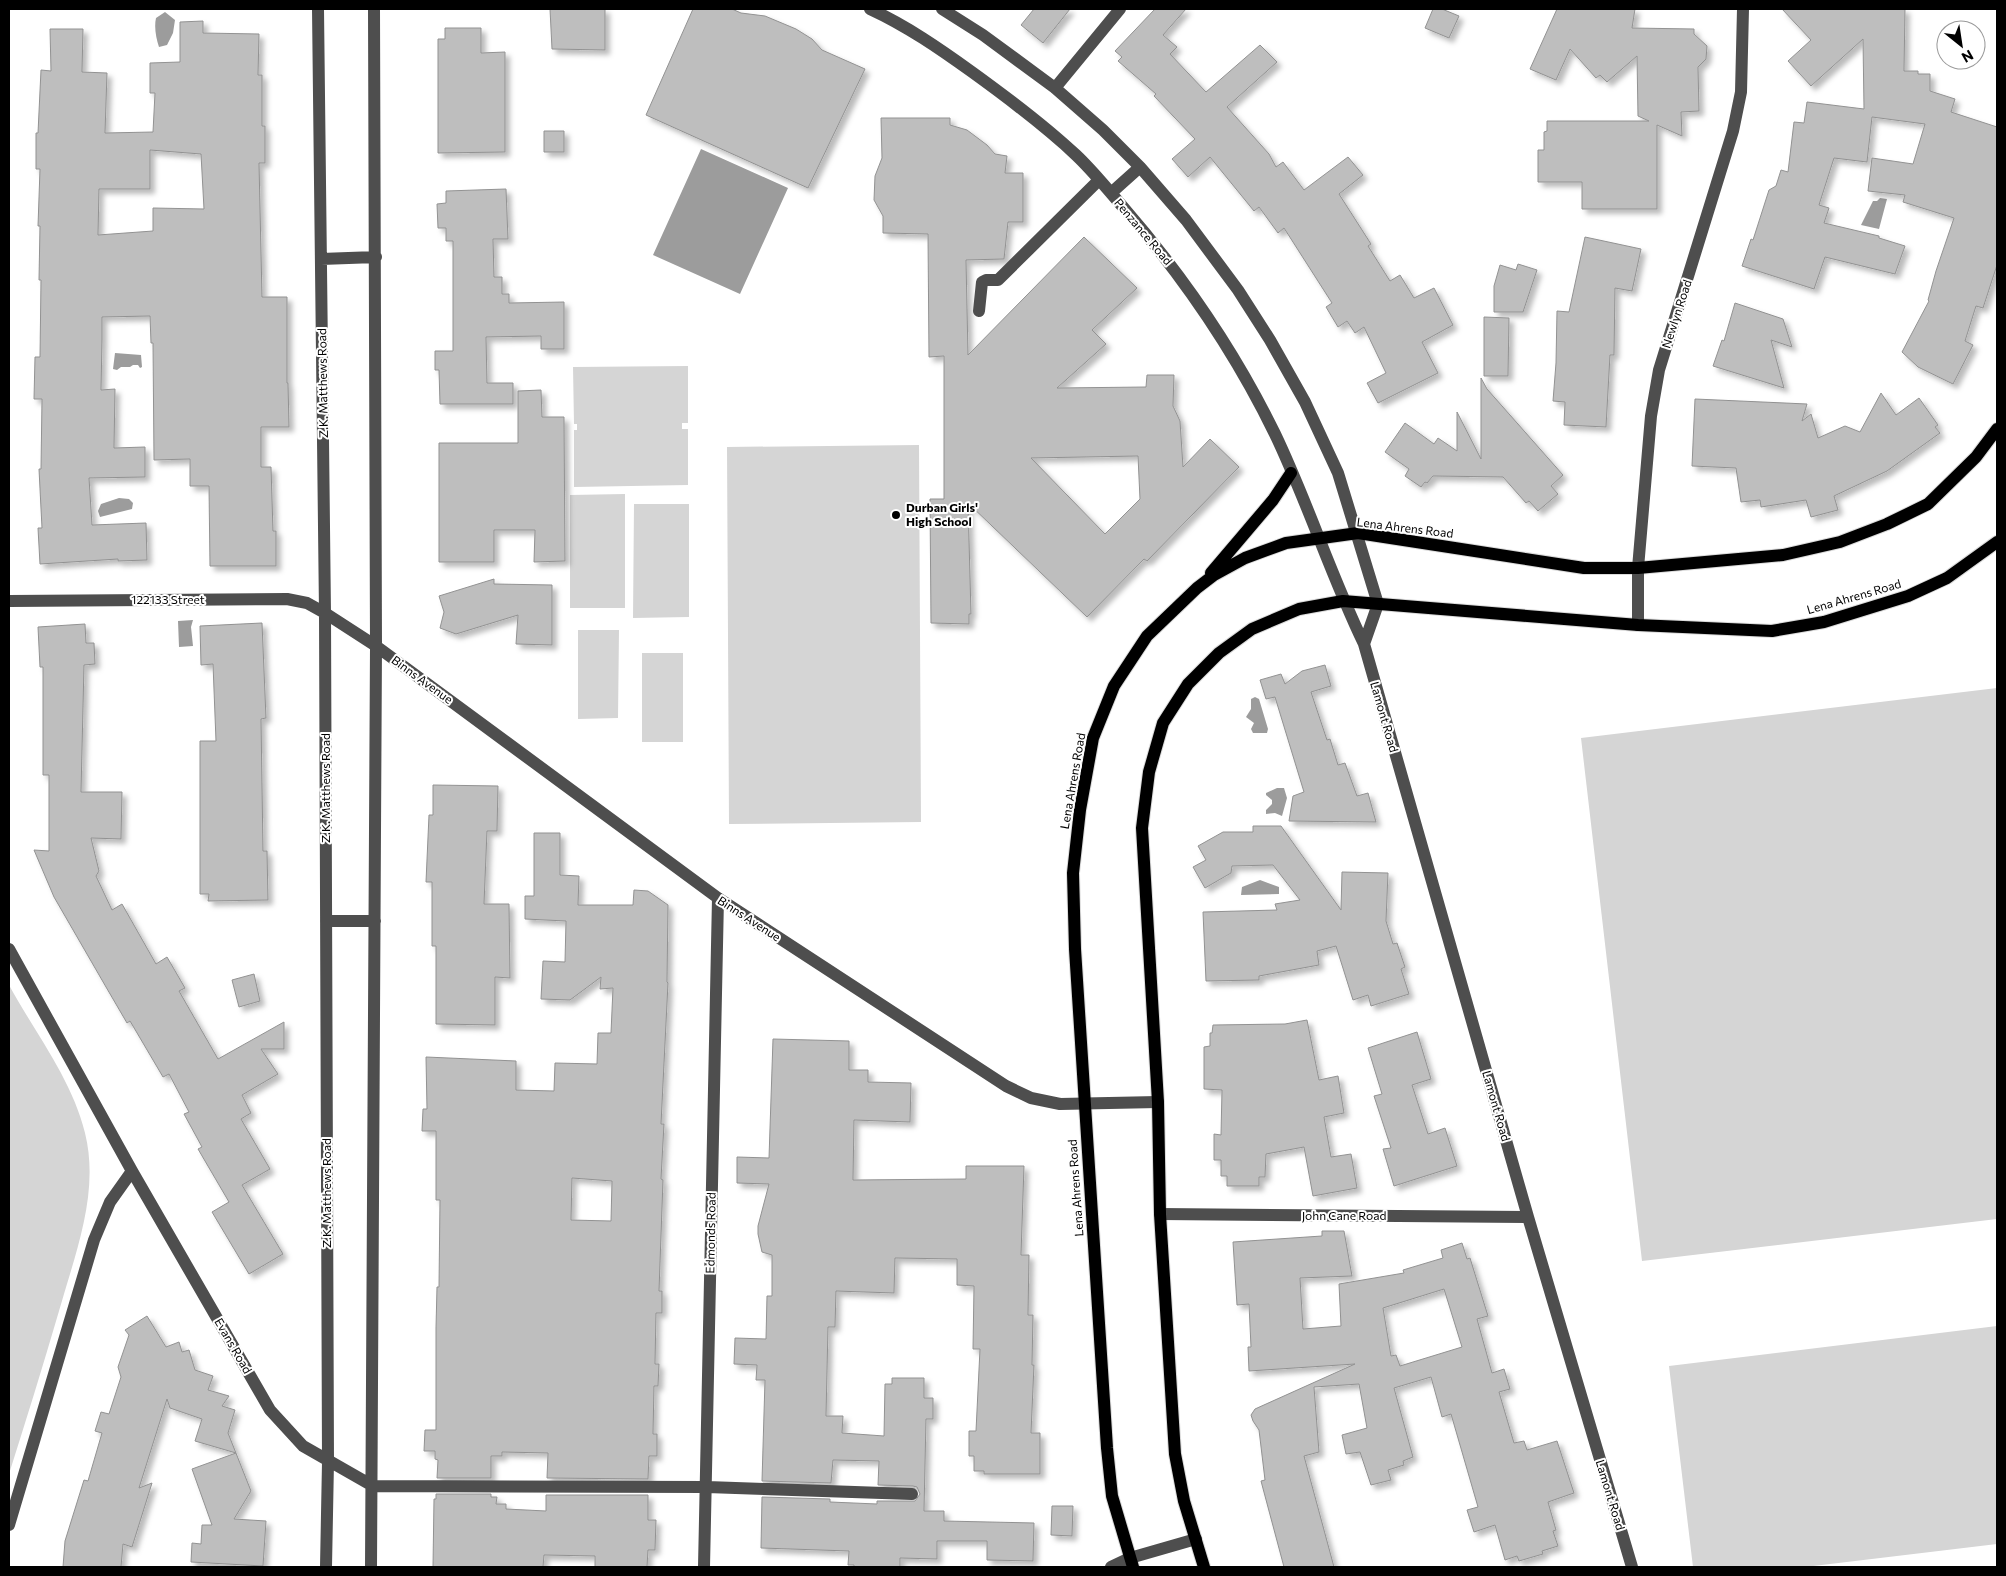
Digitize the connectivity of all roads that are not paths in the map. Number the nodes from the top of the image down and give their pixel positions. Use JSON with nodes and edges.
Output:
{"nodes":[{"id":1,"x":318,"y":9,"type":"edge"},
{"id":2,"x":374,"y":9,"type":"edge"},
{"id":3,"x":870,"y":9,"type":"edge"},
{"id":4,"x":942,"y":9,"type":"edge"},
{"id":5,"x":1120,"y":9,"type":"edge"},
{"id":6,"x":1742,"y":9,"type":"edge"},
{"id":7,"x":894,"y":14,"type":"edge"},
{"id":8,"x":1056,"y":88,"type":"junction"},
{"id":9,"x":1140,"y":167,"type":"junction"},
{"id":10,"x":1099,"y":180,"type":"junction"},
{"id":11,"x":1111,"y":193,"type":"junction"},
{"id":12,"x":376,"y":257,"type":"junction"},
{"id":13,"x":321,"y":259,"type":"junction"},
{"id":14,"x":979,"y":311,"type":"dead end"},
{"id":15,"x":1997,"y":429,"type":"edge"},
{"id":16,"x":1291,"y":473,"type":"junction"},
{"id":17,"x":1358,"y":533,"type":"junction"},
{"id":18,"x":1318,"y":538,"type":"junction"},
{"id":19,"x":1997,"y":542,"type":"edge"},
{"id":20,"x":1638,"y":568,"type":"junction"},
{"id":21,"x":1197,"y":588,"type":"junction"},
{"id":22,"x":9,"y":600,"type":"edge"},
{"id":23,"x":1343,"y":601,"type":"junction"},
{"id":24,"x":1378,"y":604,"type":"junction"},
{"id":25,"x":325,"y":613,"type":"junction"},
{"id":26,"x":1638,"y":625,"type":"junction"},
{"id":27,"x":1364,"y":644,"type":"junction"},
{"id":28,"x":376,"y":646,"type":"junction"},
{"id":29,"x":718,"y":898,"type":"junction"},
{"id":30,"x":326,"y":921,"type":"junction"},
{"id":31,"x":375,"y":921,"type":"junction"},
{"id":32,"x":9,"y":949,"type":"edge"},
{"id":33,"x":1158,"y":1102,"type":"junction"},
{"id":34,"x":1084,"y":1103,"type":"junction"},
{"id":35,"x":132,"y":1171,"type":"junction"},
{"id":36,"x":1160,"y":1214,"type":"junction"},
{"id":37,"x":1528,"y":1217,"type":"junction"},
{"id":38,"x":328,"y":1462,"type":"junction"},
{"id":39,"x":372,"y":1486,"type":"junction"},
{"id":40,"x":706,"y":1486,"type":"junction"},
{"id":41,"x":912,"y":1494,"type":"dead end"},
{"id":42,"x":9,"y":1525,"type":"edge"},
{"id":43,"x":1196,"y":1539,"type":"junction"},
{"id":44,"x":1131,"y":1563,"type":"edge"},
{"id":45,"x":326,"y":1567,"type":"edge"},
{"id":46,"x":371,"y":1567,"type":"edge"},
{"id":47,"x":704,"y":1567,"type":"edge"},
{"id":48,"x":1111,"y":1567,"type":"edge"},
{"id":49,"x":1204,"y":1567,"type":"edge"},
{"id":50,"x":1632,"y":1567,"type":"edge"}],
"edges":[{"from":1,"to":13,"type":"street","name":"Z.K. Matthews Road"},
{"from":2,"to":12,"type":"street"},
{"from":3,"to":7,"type":"street","name":"Penzance Road"},
{"from":4,"to":8,"type":"street"},
{"from":5,"to":8,"type":"street"},
{"from":6,"to":20,"type":"street","name":"Newlyn Road"},
{"from":7,"to":10,"type":"street","name":"Penzance Road"},
{"from":8,"to":9,"type":"street"},
{"from":9,"to":11,"type":"street"},
{"from":9,"to":17,"type":"street"},
{"from":10,"to":11,"type":"street","name":"Penzance Road"},
{"from":10,"to":14,"type":"street"},
{"from":11,"to":16,"type":"street","name":"Penzance Road"},
{"from":12,"to":13,"type":"street"},
{"from":12,"to":28,"type":"street"},
{"from":13,"to":25,"type":"street","name":"Z.K. Matthews Road"},
{"from":15,"to":20,"type":"main road","name":"Lena Ahrens Road"},
{"from":16,"to":18,"type":"street","name":"Penzance Road"},
{"from":16,"to":21,"type":"main road"},
{"from":17,"to":18,"type":"main road","name":"Lena Ahrens Road"},
{"from":17,"to":20,"type":"main road","name":"Lena Ahrens Road"},
{"from":17,"to":24,"type":"street"},
{"from":18,"to":21,"type":"main road","name":"Lena Ahrens Road"},
{"from":18,"to":23,"type":"street","name":"Penzance Road"},
{"from":19,"to":26,"type":"main road","name":"Lena Ahrens Road"},
{"from":20,"to":26,"type":"street","name":"Newlyn Road"},
{"from":21,"to":34,"type":"main road","name":"Lena Ahrens Road"},
{"from":22,"to":25,"type":"street","name":"122133 Street"},
{"from":23,"to":24,"type":"main road","name":"Lena Ahrens Road"},
{"from":23,"to":27,"type":"street","name":"Lamont Road"},
{"from":23,"to":33,"type":"main road","name":"Lena Ahrens Road"},
{"from":24,"to":26,"type":"main road","name":"Lena Ahrens Road"},
{"from":24,"to":27,"type":"street"},
{"from":25,"to":28,"type":"street","name":"122133 Street"},
{"from":25,"to":30,"type":"street","name":"Z.K. Matthews Road"},
{"from":27,"to":37,"type":"street","name":"Lamont Road"},
{"from":28,"to":29,"type":"street","name":"Binns Avenue"},
{"from":28,"to":31,"type":"street"},
{"from":29,"to":34,"type":"street","name":"Binns Avenue"},
{"from":29,"to":40,"type":"street","name":"Edmonds Road"},
{"from":30,"to":31,"type":"street"},
{"from":30,"to":38,"type":"street","name":"Z.K. Matthews Road"},
{"from":31,"to":39,"type":"street"},
{"from":32,"to":35,"type":"street","name":"Evans Road"},
{"from":33,"to":34,"type":"street","name":"Binns Avenue"},
{"from":33,"to":36,"type":"main road","name":"Lena Ahrens Road"},
{"from":34,"to":44,"type":"main road","name":"Lena Ahrens Road"},
{"from":35,"to":38,"type":"street","name":"Evans Road"},
{"from":35,"to":42,"type":"street"},
{"from":36,"to":37,"type":"street","name":"John Cane Road"},
{"from":36,"to":43,"type":"main road","name":"Lena Ahrens Road"},
{"from":37,"to":50,"type":"street","name":"Lamont Road"},
{"from":38,"to":39,"type":"street","name":"Evans Road"},
{"from":38,"to":45,"type":"street","name":"Z.K. Matthews Road"},
{"from":39,"to":40,"type":"street"},
{"from":39,"to":46,"type":"street"},
{"from":40,"to":41,"type":"street"},
{"from":40,"to":47,"type":"street","name":"Edmonds Road"},
{"from":43,"to":44,"type":"street"},
{"from":43,"to":49,"type":"main road","name":"Lena Ahrens Road"},
{"from":44,"to":48,"type":"street"}]}
